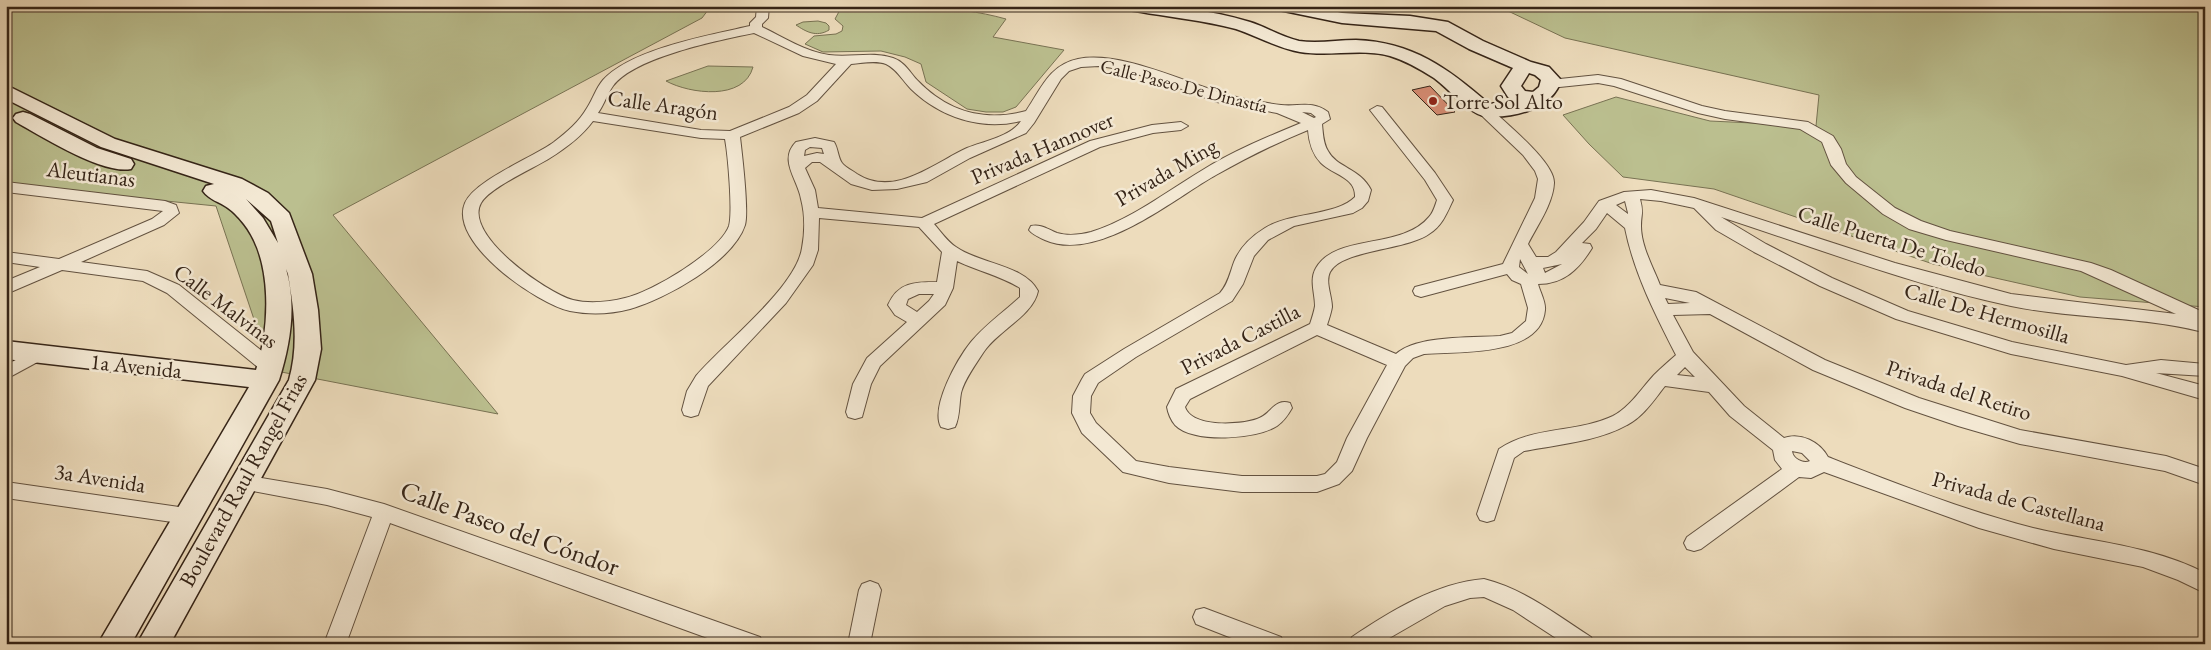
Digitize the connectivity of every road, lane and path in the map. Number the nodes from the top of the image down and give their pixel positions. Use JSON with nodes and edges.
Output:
{"nodes":[{"id":1,"x":750,"y":6,"type":"edge"},
{"id":2,"x":763,"y":6,"type":"edge"},
{"id":3,"x":1135,"y":6,"type":"edge"},
{"id":4,"x":1285,"y":6,"type":"edge"},
{"id":5,"x":756,"y":26,"type":"junction"},
{"id":6,"x":847,"y":60,"type":"junction"},
{"id":7,"x":1527,"y":67,"type":"junction"},
{"id":8,"x":6,"y":91,"type":"edge"},
{"id":9,"x":1543,"y":91,"type":"junction"},
{"id":10,"x":1515,"y":98,"type":"junction"},
{"id":11,"x":1478,"y":105,"type":"junction"},
{"id":12,"x":6,"y":108,"type":"edge"},
{"id":13,"x":1377,"y":110,"type":"dead end"},
{"id":14,"x":1030,"y":114,"type":"junction"},
{"id":15,"x":589,"y":116,"type":"junction"},
{"id":16,"x":997,"y":122,"type":"junction"},
{"id":17,"x":1315,"y":123,"type":"junction"},
{"id":18,"x":1181,"y":126,"type":"dead end"},
{"id":19,"x":1505,"y":130,"type":"junction"},
{"id":20,"x":732,"y":135,"type":"junction"},
{"id":21,"x":1001,"y":139,"type":"junction"},
{"id":22,"x":6,"y":187,"type":"edge"},
{"id":23,"x":1630,"y":195,"type":"junction"},
{"id":24,"x":1605,"y":204,"type":"junction"},
{"id":25,"x":1698,"y":204,"type":"junction"},
{"id":26,"x":812,"y":212,"type":"junction"},
{"id":27,"x":1731,"y":214,"type":"junction"},
{"id":28,"x":924,"y":224,"type":"junction"},
{"id":29,"x":1632,"y":226,"type":"junction"},
{"id":30,"x":1037,"y":230,"type":"dead end"},
{"id":31,"x":1585,"y":232,"type":"junction"},
{"id":32,"x":1736,"y":234,"type":"junction"},
{"id":33,"x":1520,"y":245,"type":"junction"},
{"id":34,"x":950,"y":251,"type":"junction"},
{"id":35,"x":6,"y":257,"type":"edge"},
{"id":36,"x":1531,"y":262,"type":"junction"},
{"id":37,"x":63,"y":264,"type":"junction"},
{"id":38,"x":1511,"y":267,"type":"junction"},
{"id":39,"x":1531,"y":280,"type":"junction"},
{"id":40,"x":6,"y":288,"type":"edge"},
{"id":41,"x":945,"y":288,"type":"junction"},
{"id":42,"x":1654,"y":290,"type":"junction"},
{"id":43,"x":1421,"y":291,"type":"dead end"},
{"id":44,"x":1713,"y":308,"type":"junction"},
{"id":45,"x":1662,"y":310,"type":"junction"},
{"id":46,"x":2205,"y":320,"type":"edge"},
{"id":47,"x":919,"y":322,"type":"junction"},
{"id":48,"x":2205,"y":326,"type":"edge"},
{"id":49,"x":1317,"y":328,"type":"junction"},
{"id":50,"x":6,"y":350,"type":"edge"},
{"id":51,"x":36,"y":355,"type":"junction"},
{"id":52,"x":1686,"y":356,"type":"junction"},
{"id":53,"x":1398,"y":362,"type":"junction"},
{"id":54,"x":2122,"y":370,"type":"junction"},
{"id":55,"x":2205,"y":370,"type":"edge"},
{"id":56,"x":6,"y":373,"type":"edge"},
{"id":57,"x":269,"y":374,"type":"junction"},
{"id":58,"x":1661,"y":378,"type":"junction"},
{"id":59,"x":1712,"y":386,"type":"junction"},
{"id":60,"x":2205,"y":393,"type":"edge"},
{"id":61,"x":1282,"y":408,"type":"dead end"},
{"id":62,"x":691,"y":410,"type":"dead end"},
{"id":63,"x":855,"y":412,"type":"dead end"},
{"id":64,"x":948,"y":422,"type":"dead end"},
{"id":65,"x":1783,"y":447,"type":"junction"},
{"id":66,"x":1820,"y":462,"type":"junction"},
{"id":67,"x":1797,"y":468,"type":"junction"},
{"id":68,"x":2205,"y":477,"type":"edge"},
{"id":69,"x":244,"y":483,"type":"junction"},
{"id":70,"x":6,"y":490,"type":"edge"},
{"id":71,"x":384,"y":512,"type":"junction"},
{"id":72,"x":1487,"y":514,"type":"dead end"},
{"id":73,"x":186,"y":516,"type":"junction"},
{"id":74,"x":1694,"y":543,"type":"dead end"},
{"id":75,"x":2205,"y":584,"type":"edge"},
{"id":76,"x":870,"y":590,"type":"dead end"},
{"id":77,"x":1204,"y":616,"type":"dead end"},
{"id":78,"x":114,"y":644,"type":"edge"},
{"id":79,"x":153,"y":644,"type":"edge"},
{"id":80,"x":336,"y":644,"type":"edge"},
{"id":81,"x":752,"y":644,"type":"edge"},
{"id":82,"x":859,"y":644,"type":"edge"},
{"id":83,"x":1273,"y":644,"type":"edge"},
{"id":84,"x":1360,"y":644,"type":"edge"},
{"id":85,"x":1583,"y":644,"type":"edge"}],
"edges":[{"from":1,"to":5,"type":"street"},
{"from":2,"to":5,"type":"street"},
{"from":3,"to":11,"type":"main road"},
{"from":4,"to":7,"type":"main road"},
{"from":5,"to":6,"type":"street"},
{"from":5,"to":15,"type":"street"},
{"from":6,"to":16,"type":"street"},
{"from":6,"to":20,"type":"street"},
{"from":7,"to":9,"type":"main road"},
{"from":7,"to":10,"type":"main road"},
{"from":8,"to":69,"type":"main road","name":"Boulevard Raul Rangel Frias"},
{"from":9,"to":10,"type":"main road"},
{"from":9,"to":46,"type":"street"},
{"from":10,"to":11,"type":"main road"},
{"from":10,"to":19,"type":"street"},
{"from":11,"to":19,"type":"street"},
{"from":12,"to":57,"type":"main road"},
{"from":13,"to":49,"type":"street","name":"Privada Castilla"},
{"from":14,"to":16,"type":"street"},
{"from":14,"to":17,"type":"street","name":"Calle Paseo De Dinastía"},
{"from":14,"to":21,"type":"street","name":"Calle Paseo De Dinastía"},
{"from":15,"to":20,"type":"street","name":"Calle Aragón"},
{"from":15,"to":20,"type":"street"},
{"from":16,"to":21,"type":"street"},
{"from":17,"to":30,"type":"street","name":"Privada Ming"},
{"from":17,"to":53,"type":"street"},
{"from":18,"to":28,"type":"street","name":"Privada Hannover"},
{"from":19,"to":33,"type":"street"},
{"from":21,"to":26,"type":"street","name":"Calle Paseo De Dinastía"},
{"from":22,"to":37,"type":"street","name":"Aleutianas"},
{"from":23,"to":24,"type":"street","name":"Calle Puerta De Toledo"},
{"from":23,"to":25,"type":"street","name":"Calle Puerta De Toledo"},
{"from":23,"to":29,"type":"street"},
{"from":24,"to":29,"type":"street"},
{"from":24,"to":31,"type":"street"},
{"from":25,"to":27,"type":"street","name":"Calle Puerta De Toledo"},
{"from":25,"to":32,"type":"street","name":"Calle De Hermosilla"},
{"from":26,"to":28,"type":"street"},
{"from":26,"to":62,"type":"street"},
{"from":27,"to":32,"type":"street"},
{"from":27,"to":48,"type":"street","name":"Calle Puerta De Toledo"},
{"from":28,"to":34,"type":"street"},
{"from":29,"to":42,"type":"street"},
{"from":31,"to":36,"type":"street"},
{"from":31,"to":39,"type":"street"},
{"from":32,"to":54,"type":"street","name":"Calle De Hermosilla"},
{"from":33,"to":36,"type":"street"},
{"from":33,"to":38,"type":"street"},
{"from":34,"to":41,"type":"street"},
{"from":34,"to":64,"type":"street"},
{"from":35,"to":37,"type":"street","name":"Calle Malvinas"},
{"from":36,"to":39,"type":"street"},
{"from":37,"to":40,"type":"street"},
{"from":37,"to":57,"type":"street","name":"Calle Malvinas"},
{"from":38,"to":39,"type":"street"},
{"from":38,"to":43,"type":"street"},
{"from":39,"to":53,"type":"street"},
{"from":41,"to":47,"type":"street"},
{"from":41,"to":47,"type":"street"},
{"from":42,"to":44,"type":"street"},
{"from":42,"to":45,"type":"street"},
{"from":44,"to":45,"type":"street"},
{"from":44,"to":68,"type":"street","name":"Privada del Retiro"},
{"from":45,"to":52,"type":"street"},
{"from":47,"to":63,"type":"street"},
{"from":49,"to":53,"type":"street"},
{"from":49,"to":61,"type":"street","name":"Privada Castilla"},
{"from":50,"to":51,"type":"main road","name":"1a Avenida"},
{"from":51,"to":56,"type":"street"},
{"from":51,"to":57,"type":"main road","name":"1a Avenida"},
{"from":52,"to":58,"type":"street"},
{"from":52,"to":59,"type":"street"},
{"from":54,"to":55,"type":"street"},
{"from":54,"to":60,"type":"street"},
{"from":57,"to":73,"type":"main road"},
{"from":58,"to":59,"type":"street"},
{"from":58,"to":72,"type":"street"},
{"from":59,"to":65,"type":"street"},
{"from":65,"to":66,"type":"street"},
{"from":65,"to":67,"type":"street"},
{"from":66,"to":67,"type":"street"},
{"from":66,"to":75,"type":"street","name":"Privada de Castellana"},
{"from":67,"to":74,"type":"street"},
{"from":69,"to":71,"type":"street","name":"Calle Paseo del Cóndor"},
{"from":69,"to":79,"type":"main road","name":"Boulevard Raul Rangel Frias"},
{"from":70,"to":73,"type":"street","name":"3a Avenida"},
{"from":71,"to":80,"type":"street"},
{"from":71,"to":81,"type":"street","name":"Calle Paseo del Cóndor"},
{"from":73,"to":78,"type":"main road"},
{"from":76,"to":82,"type":"street"},
{"from":77,"to":83,"type":"street"},
{"from":84,"to":85,"type":"street"}]}
